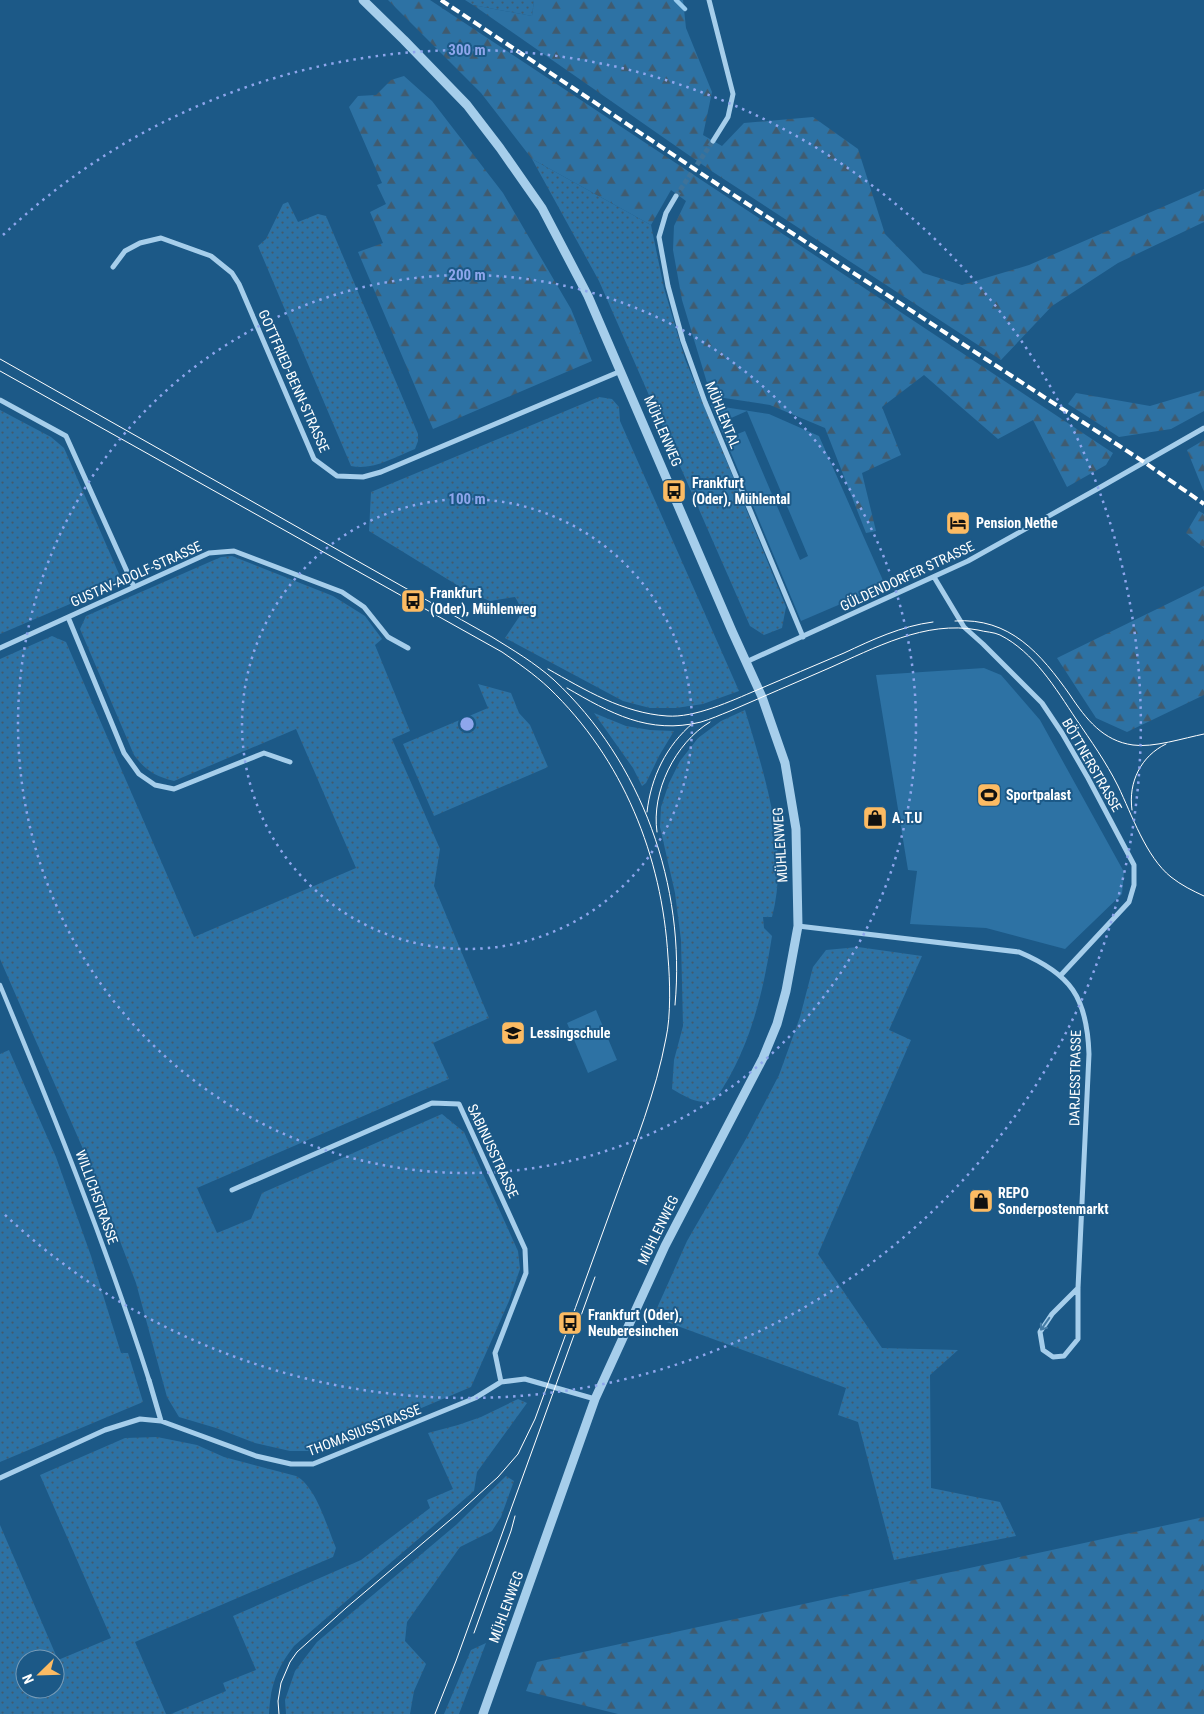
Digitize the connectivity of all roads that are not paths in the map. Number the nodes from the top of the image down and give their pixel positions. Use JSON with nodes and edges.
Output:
{"nodes":[{"id":1,"x":363,"y":0,"type":"edge"},
{"id":2,"x":709,"y":0,"type":"edge"},
{"id":3,"x":713,"y":141,"type":"tunnel mouth"},
{"id":4,"x":676,"y":196,"type":"tunnel mouth"},
{"id":5,"x":113,"y":268,"type":"dead end"},
{"id":6,"x":622,"y":371,"type":"junction"},
{"id":7,"x":0,"y":400,"type":"edge"},
{"id":8,"x":1204,"y":428,"type":"edge"},
{"id":9,"x":934,"y":577,"type":"junction"},
{"id":10,"x":134,"y":587,"type":"junction"},
{"id":11,"x":68,"y":617,"type":"junction"},
{"id":12,"x":803,"y":636,"type":"junction"},
{"id":13,"x":0,"y":648,"type":"edge"},
{"id":14,"x":408,"y":648,"type":"dead end"},
{"id":15,"x":746,"y":662,"type":"junction"},
{"id":16,"x":290,"y":762,"type":"dead end"},
{"id":17,"x":798,"y":926,"type":"junction"},
{"id":18,"x":1061,"y":975,"type":"junction"},
{"id":19,"x":0,"y":985,"type":"edge"},
{"id":20,"x":232,"y":1190,"type":"dead end"},
{"id":21,"x":1078,"y":1288,"type":"junction"},
{"id":22,"x":148,"y":1380,"type":"joint"},
{"id":23,"x":501,"y":1382,"type":"junction"},
{"id":24,"x":595,"y":1399,"type":"junction"},
{"id":25,"x":161,"y":1421,"type":"junction"},
{"id":26,"x":0,"y":1478,"type":"edge"},
{"id":27,"x":482,"y":1714,"type":"edge"}],
"edges":[{"from":1,"to":6,"type":"street","name":"MÜHLENWEG"},
{"from":2,"to":3,"type":"street"},
{"from":4,"to":12,"type":"street","name":"MÜHLENTAL"},
{"from":5,"to":6,"type":"street","name":"GOTTFRIED-BENN-STRASSE"},
{"from":6,"to":15,"type":"street","name":"MÜHLENWEG"},
{"from":7,"to":10,"type":"street"},
{"from":8,"to":9,"type":"street","name":"GÜLDENDORFER STRASSE"},
{"from":9,"to":12,"type":"street","name":"GÜLDENDORFER STRASSE"},
{"from":9,"to":18,"type":"street","name":"BÖTTNERSTRASSE"},
{"from":10,"to":11,"type":"street","name":"GUSTAV-ADOLF-STRASSE"},
{"from":10,"to":14,"type":"street","name":"GUSTAV-ADOLF-STRASSE"},
{"from":11,"to":13,"type":"street","name":"GUSTAV-ADOLF-STRASSE"},
{"from":11,"to":16,"type":"street"},
{"from":12,"to":15,"type":"street","name":"GÜLDENDORFER STRASSE"},
{"from":15,"to":17,"type":"street","name":"MÜHLENWEG"},
{"from":17,"to":18,"type":"street","name":"DARJESSTRASSE"},
{"from":17,"to":24,"type":"street","name":"MÜHLENWEG"},
{"from":18,"to":21,"type":"street","name":"DARJESSTRASSE"},
{"from":19,"to":22,"type":"street","name":"WILLICHSTRASSE"},
{"from":20,"to":23,"type":"street","name":"SABINUSSTRASSE"},
{"from":21,"to":21,"type":"street","name":"DARJESSTRASSE","one_way":true},
{"from":22,"to":25,"type":"street","name":"WILLICHSTRASSE"},
{"from":23,"to":24,"type":"street","name":"THOMASIUSSTRASSE"},
{"from":23,"to":25,"type":"street","name":"THOMASIUSSTRASSE"},
{"from":24,"to":27,"type":"street","name":"MÜHLENWEG"},
{"from":25,"to":26,"type":"street","name":"THOMASIUSSTRASSE"}]}
